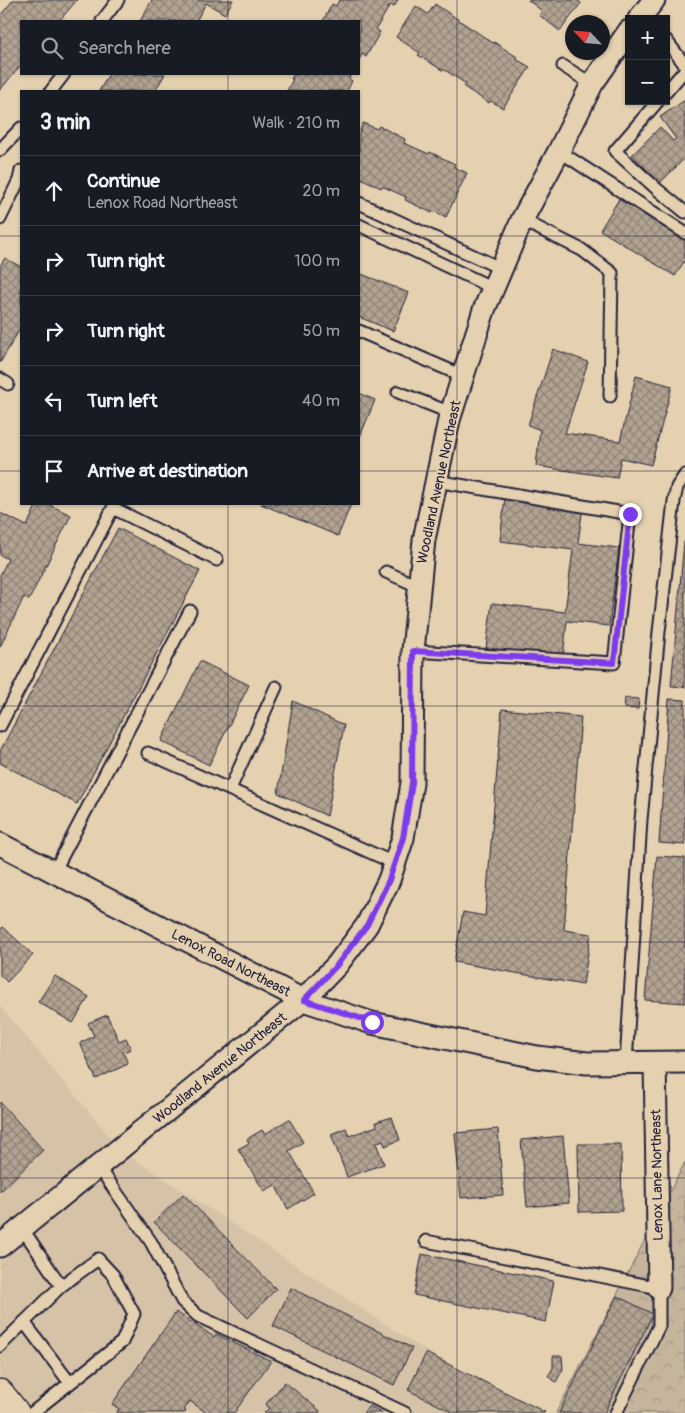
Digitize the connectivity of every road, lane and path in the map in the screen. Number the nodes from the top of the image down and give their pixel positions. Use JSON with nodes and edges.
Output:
{"nodes":[{"id":1,"x":118,"y":0,"type":"edge"},
{"id":2,"x":103,"y":20,"type":"edge"},
{"id":3,"x":625,"y":38,"type":"edge"},
{"id":4,"x":670,"y":45,"type":"edge"},
{"id":5,"x":685,"y":65,"type":"edge"},
{"id":6,"x":563,"y":66,"type":"dead end"},
{"id":7,"x":685,"y":70,"type":"edge"},
{"id":8,"x":63,"y":75,"type":"edge"},
{"id":9,"x":592,"y":84,"type":"junction"},
{"id":10,"x":670,"y":87,"type":"edge"},
{"id":11,"x":52,"y":90,"type":"edge"},
{"id":12,"x":655,"y":105,"type":"edge"},
{"id":13,"x":20,"y":129,"type":"edge"},
{"id":14,"x":0,"y":150,"type":"edge"},
{"id":15,"x":559,"y":151,"type":"junction"},
{"id":16,"x":20,"y":176,"type":"edge"},
{"id":17,"x":360,"y":203,"type":"edge"},
{"id":18,"x":685,"y":212,"type":"edge"},
{"id":19,"x":0,"y":219,"type":"edge"},
{"id":20,"x":522,"y":220,"type":"junction"},
{"id":21,"x":360,"y":226,"type":"edge"},
{"id":22,"x":685,"y":233,"type":"edge"},
{"id":23,"x":502,"y":269,"type":"junction"},
{"id":24,"x":493,"y":288,"type":"junction"},
{"id":25,"x":360,"y":331,"type":"edge"},
{"id":26,"x":463,"y":376,"type":"junction"},
{"id":27,"x":398,"y":392,"type":"dead end"},
{"id":28,"x":610,"y":396,"type":"dead end"},
{"id":29,"x":451,"y":413,"type":"junction"},
{"id":30,"x":685,"y":476,"type":"edge"},
{"id":31,"x":436,"y":481,"type":"junction"},
{"id":32,"x":217,"y":560,"type":"dead end"},
{"id":33,"x":386,"y":572,"type":"dead end"},
{"id":34,"x":420,"y":587,"type":"junction"},
{"id":35,"x":190,"y":611,"type":"dead end"},
{"id":36,"x":413,"y":651,"type":"junction"},
{"id":37,"x":276,"y":687,"type":"dead end"},
{"id":38,"x":0,"y":726,"type":"edge"},
{"id":39,"x":148,"y":753,"type":"dead end"},
{"id":40,"x":230,"y":790,"type":"junction"},
{"id":41,"x":0,"y":844,"type":"edge"},
{"id":42,"x":394,"y":863,"type":"junction"},
{"id":43,"x":54,"y":872,"type":"junction"},
{"id":44,"x":304,"y":1000,"type":"junction"},
{"id":45,"x":656,"y":1062,"type":"junction"},
{"id":46,"x":685,"y":1062,"type":"edge"},
{"id":47,"x":626,"y":1063,"type":"junction"},
{"id":48,"x":98,"y":1166,"type":"junction"},
{"id":49,"x":22,"y":1228,"type":"junction"},
{"id":50,"x":426,"y":1241,"type":"dead end"},
{"id":51,"x":0,"y":1246,"type":"edge"},
{"id":52,"x":61,"y":1286,"type":"junction"},
{"id":53,"x":659,"y":1288,"type":"junction"},
{"id":54,"x":24,"y":1322,"type":"junction"},
{"id":55,"x":0,"y":1346,"type":"edge"},
{"id":56,"x":70,"y":1383,"type":"junction"},
{"id":57,"x":0,"y":1394,"type":"edge"},
{"id":58,"x":15,"y":1413,"type":"edge"},
{"id":59,"x":32,"y":1413,"type":"edge"},
{"id":60,"x":405,"y":1413,"type":"edge"},
{"id":61,"x":616,"y":1413,"type":"edge"}],
"edges":[{"from":1,"to":2,"type":"lane"},
{"from":3,"to":9,"type":"street","name":"Woodland Avenue Northeast"},
{"from":4,"to":5,"type":"lane"},
{"from":6,"to":9,"type":"lane"},
{"from":7,"to":10,"type":"lane"},
{"from":8,"to":11,"type":"lane"},
{"from":9,"to":15,"type":"street","name":"Woodland Avenue Northeast"},
{"from":12,"to":18,"type":"lane"},
{"from":13,"to":14,"type":"lane"},
{"from":15,"to":20,"type":"street","name":"Woodland Avenue Northeast"},
{"from":15,"to":22,"type":"lane"},
{"from":16,"to":19,"type":"lane"},
{"from":17,"to":23,"type":"lane"},
{"from":20,"to":23,"type":"street","name":"Woodland Avenue Northeast"},
{"from":20,"to":28,"type":"lane"},
{"from":21,"to":24,"type":"lane"},
{"from":23,"to":24,"type":"street","name":"Woodland Avenue Northeast"},
{"from":24,"to":26,"type":"street","name":"Woodland Avenue Northeast"},
{"from":25,"to":26,"type":"lane"},
{"from":26,"to":29,"type":"street","name":"Woodland Avenue Northeast"},
{"from":27,"to":29,"type":"lane"},
{"from":29,"to":31,"type":"street","name":"Woodland Avenue Northeast"},
{"from":30,"to":47,"type":"lane"},
{"from":31,"to":34,"type":"street","name":"Woodland Avenue Northeast"},
{"from":31,"to":36,"type":"lane"},
{"from":32,"to":38,"type":"lane"},
{"from":33,"to":34,"type":"lane"},
{"from":34,"to":36,"type":"street","name":"Woodland Avenue Northeast"},
{"from":35,"to":43,"type":"lane"},
{"from":36,"to":42,"type":"street","name":"Woodland Avenue Northeast"},
{"from":37,"to":40,"type":"lane"},
{"from":39,"to":40,"type":"lane"},
{"from":40,"to":42,"type":"lane"},
{"from":41,"to":43,"type":"street","name":"Lenox Road Northeast"},
{"from":42,"to":44,"type":"street","name":"Woodland Avenue Northeast"},
{"from":43,"to":44,"type":"street","name":"Lenox Road Northeast"},
{"from":44,"to":47,"type":"street","name":"Lenox Road Northeast"},
{"from":44,"to":48,"type":"street","name":"Woodland Avenue Northeast"},
{"from":45,"to":46,"type":"street","name":"Lenox Road Northeast"},
{"from":45,"to":47,"type":"street","name":"Lenox Road Northeast"},
{"from":45,"to":53,"type":"street","name":"Lenox Lane Northeast"},
{"from":48,"to":49,"type":"street","name":"Woodland Avenue Northeast"},
{"from":48,"to":60,"type":"lane"},
{"from":49,"to":51,"type":"street","name":"Woodland Avenue Northeast"},
{"from":49,"to":52,"type":"lane"},
{"from":50,"to":53,"type":"lane"},
{"from":52,"to":54,"type":"lane"},
{"from":52,"to":56,"type":"lane"},
{"from":53,"to":61,"type":"lane"},
{"from":54,"to":55,"type":"lane"},
{"from":54,"to":56,"type":"lane"},
{"from":56,"to":59,"type":"lane"},
{"from":57,"to":58,"type":"main road"}]}
